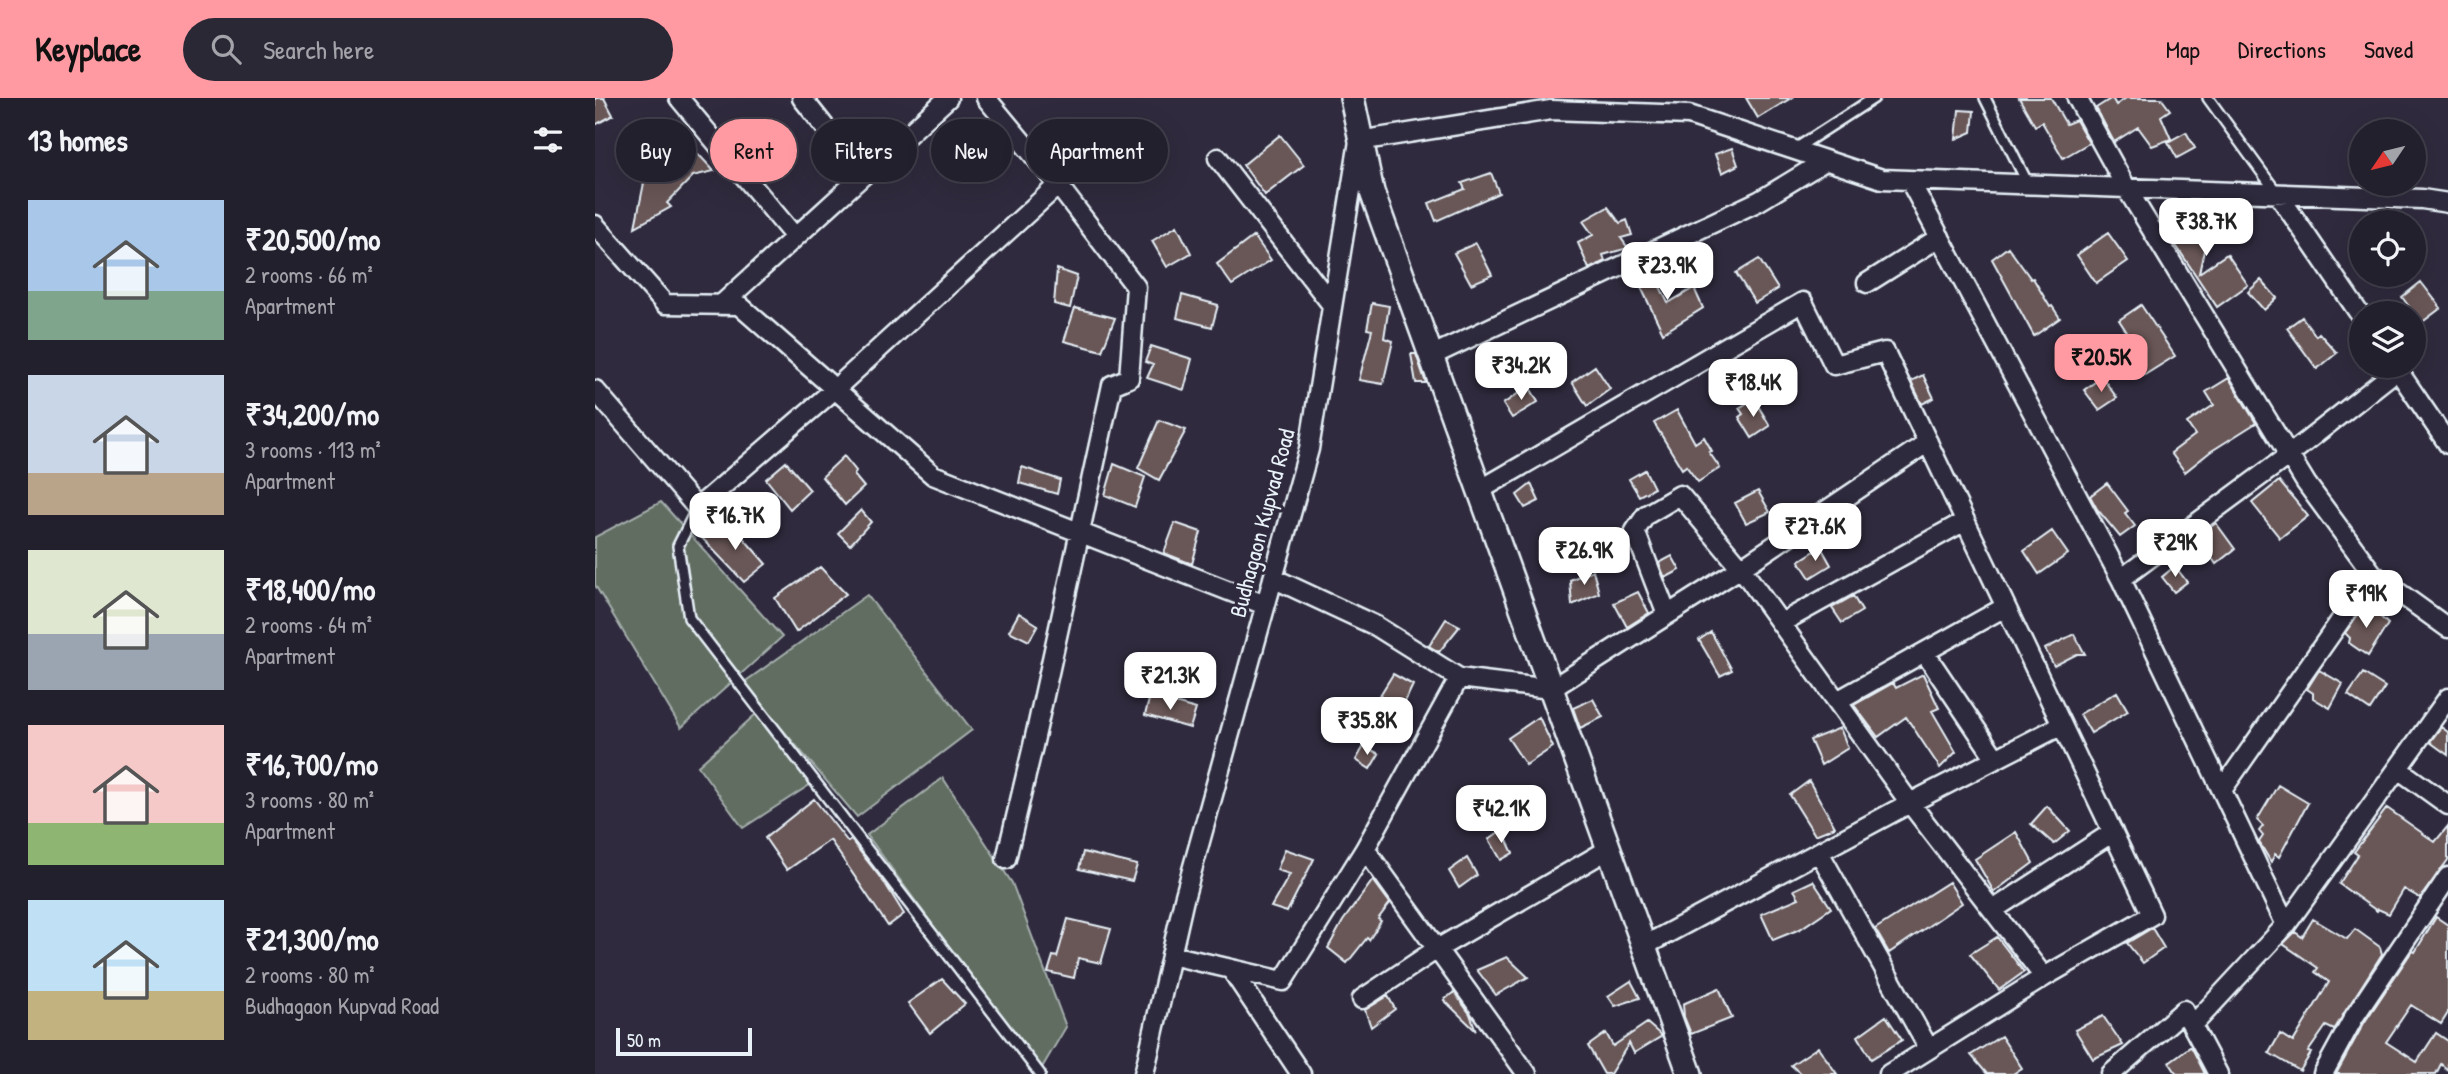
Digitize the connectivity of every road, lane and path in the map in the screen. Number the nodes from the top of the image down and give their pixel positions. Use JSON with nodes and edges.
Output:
{"nodes":[{"id":1,"x":679,"y":98,"type":"edge"},
{"id":2,"x":802,"y":98,"type":"edge"},
{"id":3,"x":986,"y":98,"type":"edge"},
{"id":4,"x":1352,"y":98,"type":"edge"},
{"id":5,"x":1874,"y":98,"type":"edge"},
{"id":6,"x":1985,"y":98,"type":"edge"},
{"id":7,"x":2077,"y":98,"type":"edge"},
{"id":8,"x":2208,"y":98,"type":"edge"},
{"id":9,"x":941,"y":100,"type":"edge"},
{"id":10,"x":819,"y":119,"type":"edge"},
{"id":11,"x":917,"y":123,"type":"edge"},
{"id":12,"x":1359,"y":141,"type":"junction"},
{"id":13,"x":1793,"y":150,"type":"junction"},
{"id":14,"x":1218,"y":158,"type":"dead end"},
{"id":15,"x":1825,"y":161,"type":"junction"},
{"id":16,"x":1910,"y":181,"type":"junction"},
{"id":17,"x":855,"y":182,"type":"edge"},
{"id":18,"x":1058,"y":185,"type":"junction"},
{"id":19,"x":2029,"y":185,"type":"junction"},
{"id":20,"x":2127,"y":189,"type":"junction"},
{"id":21,"x":2279,"y":194,"type":"junction"},
{"id":22,"x":2448,"y":203,"type":"edge"},
{"id":23,"x":595,"y":225,"type":"edge"},
{"id":24,"x":795,"y":237,"type":"junction"},
{"id":25,"x":1940,"y":237,"type":"junction"},
{"id":26,"x":1867,"y":283,"type":"dead end"},
{"id":27,"x":2351,"y":301,"type":"edge"},
{"id":28,"x":721,"y":305,"type":"junction"},
{"id":29,"x":1332,"y":305,"type":"junction"},
{"id":30,"x":1431,"y":356,"type":"junction"},
{"id":31,"x":2384,"y":378,"type":"edge"},
{"id":32,"x":2403,"y":378,"type":"edge"},
{"id":33,"x":835,"y":389,"type":"junction"},
{"id":34,"x":595,"y":390,"type":"edge"},
{"id":35,"x":1928,"y":442,"type":"junction"},
{"id":36,"x":2448,"y":444,"type":"edge"},
{"id":37,"x":2289,"y":455,"type":"junction"},
{"id":38,"x":1480,"y":491,"type":"junction"},
{"id":39,"x":697,"y":508,"type":"junction"},
{"id":40,"x":1965,"y":521,"type":"junction"},
{"id":41,"x":1079,"y":532,"type":"junction"},
{"id":42,"x":1741,"y":568,"type":"junction"},
{"id":43,"x":2373,"y":574,"type":"junction"},
{"id":44,"x":1273,"y":578,"type":"junction"},
{"id":45,"x":2121,"y":579,"type":"junction"},
{"id":46,"x":1265,"y":605,"type":"junction"},
{"id":47,"x":2005,"y":607,"type":"junction"},
{"id":48,"x":1667,"y":615,"type":"junction"},
{"id":49,"x":1781,"y":623,"type":"junction"},
{"id":50,"x":2448,"y":628,"type":"edge"},
{"id":51,"x":1925,"y":653,"type":"junction"},
{"id":52,"x":1459,"y":678,"type":"junction"},
{"id":53,"x":1551,"y":689,"type":"junction"},
{"id":54,"x":2448,"y":698,"type":"edge"},
{"id":55,"x":1837,"y":701,"type":"junction"},
{"id":56,"x":2062,"y":726,"type":"junction"},
{"id":57,"x":1996,"y":759,"type":"junction"},
{"id":58,"x":2398,"y":769,"type":"junction"},
{"id":59,"x":2222,"y":790,"type":"junction"},
{"id":60,"x":1910,"y":803,"type":"junction"},
{"id":61,"x":2448,"y":805,"type":"edge"},
{"id":62,"x":2113,"y":832,"type":"junction"},
{"id":63,"x":1365,"y":849,"type":"junction"},
{"id":64,"x":1609,"y":849,"type":"junction"},
{"id":65,"x":1819,"y":852,"type":"junction"},
{"id":66,"x":1006,"y":859,"type":"dead end"},
{"id":67,"x":2448,"y":877,"type":"edge"},
{"id":68,"x":1993,"y":910,"type":"junction"},
{"id":69,"x":2286,"y":925,"type":"junction"},
{"id":70,"x":1644,"y":946,"type":"junction"},
{"id":71,"x":1437,"y":949,"type":"junction"},
{"id":72,"x":1171,"y":955,"type":"junction"},
{"id":73,"x":1231,"y":969,"type":"junction"},
{"id":74,"x":2044,"y":977,"type":"junction"},
{"id":75,"x":1361,"y":999,"type":"dead end"},
{"id":76,"x":2192,"y":1026,"type":"junction"},
{"id":77,"x":1929,"y":1049,"type":"junction"},
{"id":78,"x":1687,"y":1072,"type":"edge"},
{"id":79,"x":1040,"y":1074,"type":"edge"},
{"id":80,"x":1144,"y":1074,"type":"edge"},
{"id":81,"x":1301,"y":1074,"type":"edge"},
{"id":82,"x":1527,"y":1074,"type":"edge"},
{"id":83,"x":1889,"y":1074,"type":"edge"},
{"id":84,"x":2111,"y":1074,"type":"edge"},
{"id":85,"x":2218,"y":1074,"type":"edge"},
{"id":86,"x":2323,"y":1074,"type":"edge"}],
"edges":[{"from":1,"to":24,"type":"street"},
{"from":2,"to":10,"type":"street"},
{"from":3,"to":18,"type":"street"},
{"from":4,"to":12,"type":"street"},
{"from":5,"to":13,"type":"lane"},
{"from":6,"to":19,"type":"lane"},
{"from":7,"to":20,"type":"street"},
{"from":8,"to":21,"type":"lane"},
{"from":9,"to":11,"type":"street"},
{"from":12,"to":13,"type":"street"},
{"from":12,"to":29,"type":"street","name":"Budhagaon Kupvad Road"},
{"from":12,"to":30,"type":"street"},
{"from":13,"to":15,"type":"street"},
{"from":14,"to":29,"type":"street"},
{"from":15,"to":16,"type":"street"},
{"from":15,"to":30,"type":"street"},
{"from":16,"to":19,"type":"street"},
{"from":16,"to":25,"type":"street"},
{"from":17,"to":24,"type":"street"},
{"from":18,"to":33,"type":"street"},
{"from":18,"to":41,"type":"street"},
{"from":19,"to":20,"type":"street"},
{"from":20,"to":21,"type":"street"},
{"from":20,"to":37,"type":"street"},
{"from":21,"to":22,"type":"street"},
{"from":21,"to":27,"type":"street"},
{"from":23,"to":28,"type":"street"},
{"from":24,"to":28,"type":"street"},
{"from":25,"to":26,"type":"street"},
{"from":25,"to":45,"type":"street"},
{"from":28,"to":33,"type":"street"},
{"from":29,"to":44,"type":"street","name":"Budhagaon Kupvad Road"},
{"from":30,"to":38,"type":"street"},
{"from":31,"to":37,"type":"street"},
{"from":32,"to":36,"type":"street"},
{"from":33,"to":39,"type":"street"},
{"from":33,"to":41,"type":"street"},
{"from":34,"to":39,"type":"street"},
{"from":35,"to":38,"type":"street"},
{"from":35,"to":40,"type":"street"},
{"from":35,"to":42,"type":"street"},
{"from":37,"to":43,"type":"street"},
{"from":37,"to":45,"type":"street"},
{"from":38,"to":53,"type":"street"},
{"from":39,"to":79,"type":"lane"},
{"from":40,"to":47,"type":"street"},
{"from":40,"to":49,"type":"street"},
{"from":41,"to":46,"type":"street"},
{"from":41,"to":66,"type":"street"},
{"from":42,"to":48,"type":"street"},
{"from":42,"to":48,"type":"street"},
{"from":42,"to":49,"type":"street"},
{"from":43,"to":50,"type":"street"},
{"from":43,"to":59,"type":"street"},
{"from":44,"to":46,"type":"street","name":"Budhagaon Kupvad Road"},
{"from":44,"to":52,"type":"street"},
{"from":45,"to":59,"type":"street"},
{"from":46,"to":72,"type":"street","name":"Budhagaon Kupvad Road"},
{"from":47,"to":51,"type":"street"},
{"from":47,"to":56,"type":"street"},
{"from":48,"to":53,"type":"street"},
{"from":49,"to":55,"type":"street"},
{"from":51,"to":55,"type":"street"},
{"from":51,"to":57,"type":"street"},
{"from":52,"to":53,"type":"street"},
{"from":52,"to":63,"type":"street"},
{"from":53,"to":64,"type":"street"},
{"from":54,"to":58,"type":"street"},
{"from":55,"to":60,"type":"street"},
{"from":56,"to":57,"type":"street"},
{"from":56,"to":62,"type":"street"},
{"from":57,"to":60,"type":"street"},
{"from":58,"to":61,"type":"street"},
{"from":58,"to":69,"type":"street"},
{"from":59,"to":69,"type":"street"},
{"from":60,"to":65,"type":"street"},
{"from":60,"to":68,"type":"street"},
{"from":62,"to":68,"type":"street"},
{"from":62,"to":74,"type":"street"},
{"from":63,"to":71,"type":"street"},
{"from":63,"to":73,"type":"street"},
{"from":64,"to":70,"type":"street"},
{"from":64,"to":71,"type":"street"},
{"from":65,"to":70,"type":"street"},
{"from":65,"to":77,"type":"street"},
{"from":67,"to":86,"type":"street"},
{"from":68,"to":74,"type":"street"},
{"from":69,"to":76,"type":"street"},
{"from":70,"to":78,"type":"street"},
{"from":71,"to":75,"type":"street"},
{"from":71,"to":82,"type":"street"},
{"from":72,"to":73,"type":"street"},
{"from":72,"to":80,"type":"street","name":"Budhagaon Kupvad Road"},
{"from":73,"to":81,"type":"street"},
{"from":74,"to":77,"type":"street"},
{"from":76,"to":84,"type":"street"},
{"from":76,"to":85,"type":"street"},
{"from":77,"to":83,"type":"street"}]}
